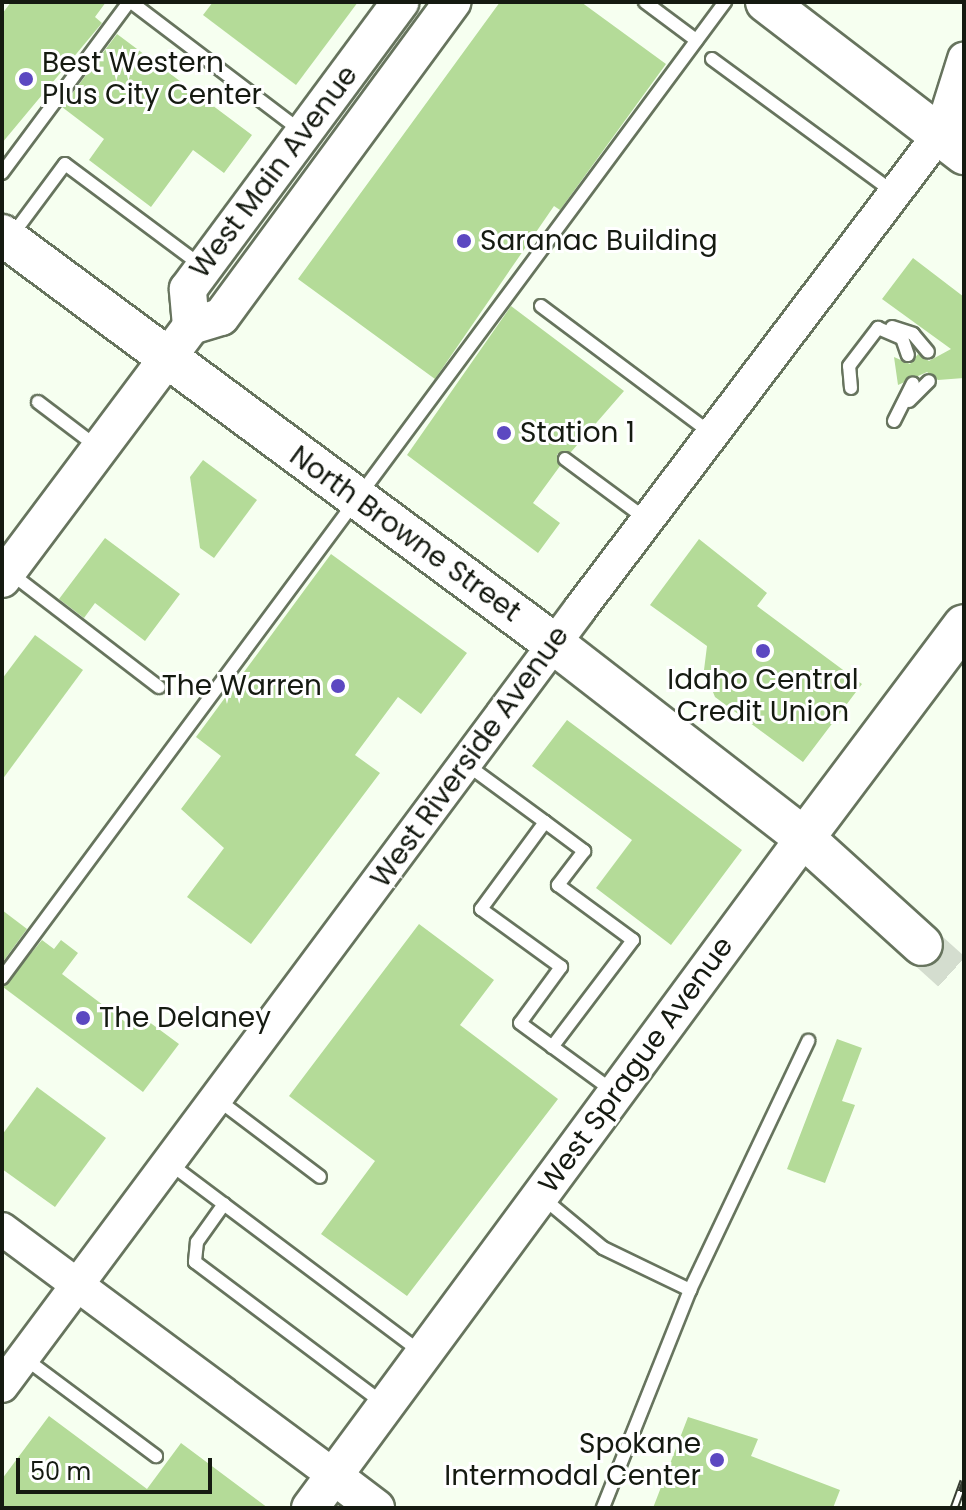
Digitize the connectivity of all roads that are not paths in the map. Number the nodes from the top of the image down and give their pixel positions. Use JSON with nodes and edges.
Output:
{"nodes":[{"id":1,"x":130,"y":2,"type":"edge"},
{"id":2,"x":400,"y":2,"type":"edge"},
{"id":3,"x":452,"y":2,"type":"edge"},
{"id":4,"x":725,"y":2,"type":"edge"},
{"id":5,"x":766,"y":2,"type":"edge"},
{"id":6,"x":652,"y":4,"type":"edge"},
{"id":7,"x":696,"y":40,"type":"junction"},
{"id":8,"x":712,"y":59,"type":"dead end"},
{"id":9,"x":964,"y":59,"type":"edge"},
{"id":10,"x":304,"y":133,"type":"junction"},
{"id":11,"x":956,"y":134,"type":"edge"},
{"id":12,"x":2,"y":173,"type":"edge"},
{"id":13,"x":895,"y":193,"type":"junction"},
{"id":14,"x":5,"y":238,"type":"edge"},
{"id":15,"x":203,"y":268,"type":"junction"},
{"id":16,"x":541,"y":306,"type":"dead end"},
{"id":17,"x":191,"y":326,"type":"junction"},
{"id":18,"x":885,"y":327,"type":"junction"},
{"id":19,"x":928,"y":352,"type":"dead end"},
{"id":20,"x":908,"y":355,"type":"dead end"},
{"id":21,"x":167,"y":359,"type":"junction"},
{"id":22,"x":929,"y":381,"type":"dead end"},
{"id":23,"x":913,"y":383,"type":"dead end"},
{"id":24,"x":851,"y":388,"type":"dead end"},
{"id":25,"x":38,"y":402,"type":"dead end"},
{"id":26,"x":908,"y":403,"type":"junction"},
{"id":27,"x":894,"y":421,"type":"dead end"},
{"id":28,"x":713,"y":434,"type":"junction"},
{"id":29,"x":100,"y":449,"type":"junction"},
{"id":30,"x":565,"y":459,"type":"dead end"},
{"id":31,"x":357,"y":499,"type":"junction"},
{"id":32,"x":647,"y":520,"type":"junction"},
{"id":33,"x":5,"y":575,"type":"edge"},
{"id":34,"x":964,"y":625,"type":"edge"},
{"id":35,"x":553,"y":643,"type":"junction"},
{"id":36,"x":159,"y":687,"type":"dead end"},
{"id":37,"x":465,"y":763,"type":"junction"},
{"id":38,"x":545,"y":822,"type":"junction"},
{"id":39,"x":804,"y":838,"type":"junction"},
{"id":40,"x":922,"y":945,"type":"tunnel mouth"},
{"id":41,"x":2,"y":978,"type":"edge"},
{"id":42,"x":808,"y":1041,"type":"dead end"},
{"id":43,"x":552,"y":1047,"type":"junction"},
{"id":44,"x":616,"y":1093,"type":"junction"},
{"id":45,"x":217,"y":1098,"type":"junction"},
{"id":46,"x":169,"y":1163,"type":"junction"},
{"id":47,"x":320,"y":1177,"type":"dead end"},
{"id":48,"x":540,"y":1196,"type":"junction"},
{"id":49,"x":224,"y":1204,"type":"junction"},
{"id":50,"x":2,"y":1229,"type":"edge"},
{"id":51,"x":77,"y":1285,"type":"junction"},
{"id":52,"x":690,"y":1290,"type":"junction"},
{"id":53,"x":424,"y":1354,"type":"junction"},
{"id":54,"x":23,"y":1357,"type":"junction"},
{"id":55,"x":2,"y":1386,"type":"edge"},
{"id":56,"x":386,"y":1405,"type":"junction"},
{"id":57,"x":156,"y":1456,"type":"dead end"},
{"id":58,"x":334,"y":1476,"type":"junction"},
{"id":59,"x":310,"y":1508,"type":"edge"},
{"id":60,"x":376,"y":1508,"type":"edge"},
{"id":61,"x":603,"y":1508,"type":"edge"}],
"edges":[{"from":1,"to":10,"type":"lane"},
{"from":1,"to":12,"type":"lane"},
{"from":2,"to":10,"type":"main road","name":"West Main Avenue"},
{"from":3,"to":17,"type":"main road"},
{"from":4,"to":7,"type":"lane"},
{"from":5,"to":11,"type":"main road"},
{"from":6,"to":7,"type":"lane"},
{"from":7,"to":31,"type":"lane"},
{"from":8,"to":13,"type":"lane"},
{"from":9,"to":11,"type":"street","name":"West Riverside Avenue"},
{"from":10,"to":15,"type":"main road","name":"West Main Avenue"},
{"from":11,"to":13,"type":"street","name":"West Riverside Avenue"},
{"from":13,"to":28,"type":"street","name":"West Riverside Avenue"},
{"from":14,"to":15,"type":"lane"},
{"from":14,"to":21,"type":"main road","name":"North Browne Street"},
{"from":15,"to":17,"type":"main road","name":"West Main Avenue"},
{"from":16,"to":28,"type":"lane"},
{"from":17,"to":21,"type":"main road"},
{"from":18,"to":19,"type":"lane"},
{"from":18,"to":20,"type":"lane"},
{"from":18,"to":24,"type":"lane"},
{"from":21,"to":29,"type":"main road"},
{"from":21,"to":31,"type":"main road","name":"North Browne Street"},
{"from":22,"to":26,"type":"lane"},
{"from":23,"to":26,"type":"lane"},
{"from":25,"to":29,"type":"lane"},
{"from":26,"to":27,"type":"lane"},
{"from":28,"to":32,"type":"street","name":"West Riverside Avenue"},
{"from":29,"to":33,"type":"main road"},
{"from":30,"to":32,"type":"lane"},
{"from":31,"to":35,"type":"main road","name":"North Browne Street"},
{"from":31,"to":41,"type":"lane"},
{"from":32,"to":35,"type":"street","name":"West Riverside Avenue"},
{"from":33,"to":36,"type":"lane"},
{"from":34,"to":39,"type":"main road","name":"West Sprague Avenue"},
{"from":35,"to":37,"type":"street","name":"West Riverside Avenue"},
{"from":35,"to":39,"type":"main road","name":"North Browne Street"},
{"from":37,"to":38,"type":"lane"},
{"from":37,"to":45,"type":"street","name":"West Riverside Avenue"},
{"from":38,"to":43,"type":"lane"},
{"from":38,"to":43,"type":"lane"},
{"from":39,"to":40,"type":"main road","name":"North Browne Street"},
{"from":39,"to":44,"type":"main road","name":"West Sprague Avenue"},
{"from":42,"to":52,"type":"lane"},
{"from":43,"to":44,"type":"lane"},
{"from":44,"to":48,"type":"main road","name":"West Sprague Avenue"},
{"from":45,"to":46,"type":"street","name":"West Riverside Avenue"},
{"from":45,"to":47,"type":"lane"},
{"from":46,"to":49,"type":"lane"},
{"from":46,"to":51,"type":"street","name":"West Riverside Avenue"},
{"from":48,"to":52,"type":"lane"},
{"from":48,"to":53,"type":"main road","name":"West Sprague Avenue"},
{"from":49,"to":53,"type":"lane"},
{"from":49,"to":56,"type":"lane"},
{"from":50,"to":51,"type":"street"},
{"from":51,"to":54,"type":"street","name":"West Riverside Avenue"},
{"from":51,"to":58,"type":"street"},
{"from":52,"to":61,"type":"lane"},
{"from":53,"to":56,"type":"main road","name":"West Sprague Avenue"},
{"from":54,"to":55,"type":"street","name":"West Riverside Avenue"},
{"from":54,"to":57,"type":"lane"},
{"from":56,"to":58,"type":"main road","name":"West Sprague Avenue"},
{"from":58,"to":59,"type":"main road","name":"West Sprague Avenue"},
{"from":58,"to":60,"type":"main road"}]}
